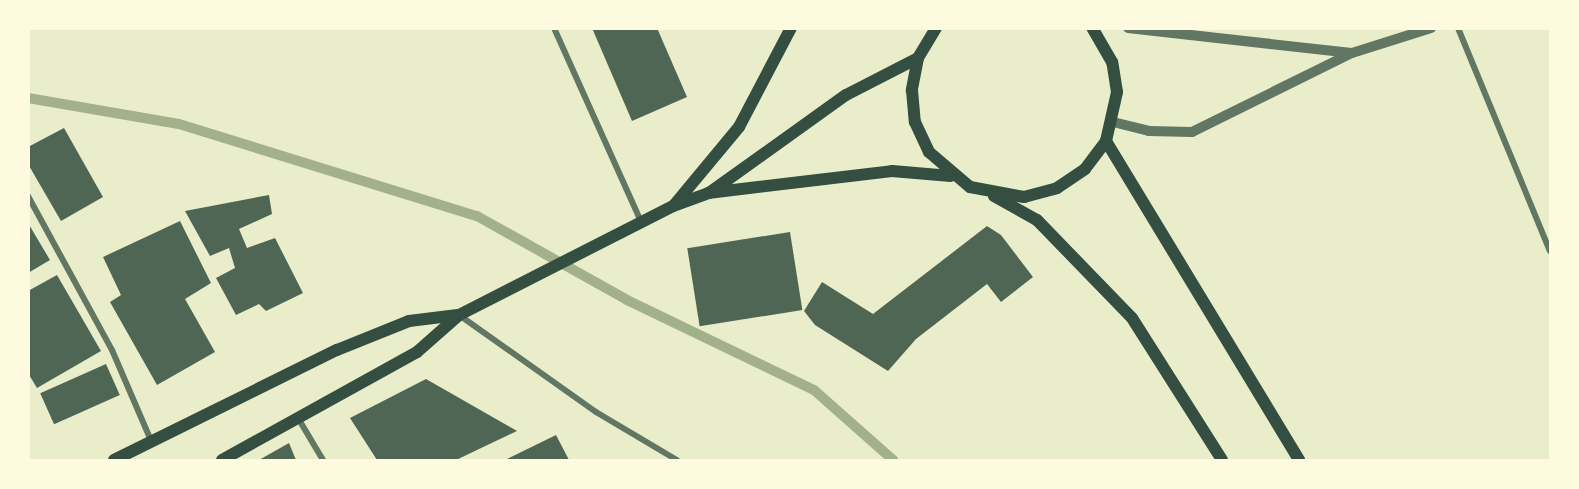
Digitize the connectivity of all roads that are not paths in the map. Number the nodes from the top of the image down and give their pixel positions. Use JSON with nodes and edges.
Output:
{"nodes":[{"id":1,"x":554,"y":28,"type":"edge"},
{"id":2,"x":791,"y":28,"type":"edge"},
{"id":3,"x":1092,"y":28,"type":"edge"},
{"id":4,"x":1128,"y":28,"type":"edge"},
{"id":5,"x":1431,"y":28,"type":"edge"},
{"id":6,"x":1458,"y":28,"type":"edge"},
{"id":7,"x":930,"y":31,"type":"edge"},
{"id":8,"x":1352,"y":53,"type":"junction"},
{"id":9,"x":918,"y":57,"type":"junction"},
{"id":10,"x":1113,"y":122,"type":"junction"},
{"id":11,"x":1106,"y":141,"type":"junction"},
{"id":12,"x":951,"y":176,"type":"junction"},
{"id":13,"x":708,"y":193,"type":"junction"},
{"id":14,"x":990,"y":194,"type":"junction"},
{"id":15,"x":28,"y":196,"type":"edge"},
{"id":16,"x":673,"y":206,"type":"junction"},
{"id":17,"x":641,"y":222,"type":"junction"},
{"id":18,"x":1551,"y":251,"type":"edge"},
{"id":19,"x":459,"y":315,"type":"junction"},
{"id":20,"x":298,"y":418,"type":"junction"},
{"id":21,"x":153,"y":443,"type":"junction"},
{"id":22,"x":114,"y":460,"type":"edge"},
{"id":23,"x":222,"y":460,"type":"edge"},
{"id":24,"x":323,"y":460,"type":"edge"},
{"id":25,"x":677,"y":460,"type":"edge"},
{"id":26,"x":1222,"y":460,"type":"edge"},
{"id":27,"x":1299,"y":460,"type":"edge"}],
"edges":[{"from":1,"to":17,"type":"street"},
{"from":2,"to":16,"type":"main road"},
{"from":3,"to":10,"type":"main road"},
{"from":4,"to":8,"type":"street"},
{"from":5,"to":8,"type":"street"},
{"from":6,"to":18,"type":"street"},
{"from":7,"to":9,"type":"main road"},
{"from":8,"to":10,"type":"street"},
{"from":9,"to":12,"type":"main road"},
{"from":9,"to":13,"type":"main road"},
{"from":10,"to":11,"type":"main road"},
{"from":11,"to":14,"type":"main road"},
{"from":11,"to":27,"type":"main road"},
{"from":12,"to":13,"type":"main road"},
{"from":12,"to":14,"type":"main road"},
{"from":13,"to":16,"type":"main road"},
{"from":14,"to":26,"type":"main road"},
{"from":15,"to":21,"type":"street"},
{"from":16,"to":17,"type":"main road"},
{"from":17,"to":19,"type":"main road"},
{"from":19,"to":20,"type":"main road"},
{"from":19,"to":21,"type":"main road"},
{"from":19,"to":25,"type":"street"},
{"from":20,"to":23,"type":"main road"},
{"from":20,"to":24,"type":"street"},
{"from":21,"to":22,"type":"main road"}]}
